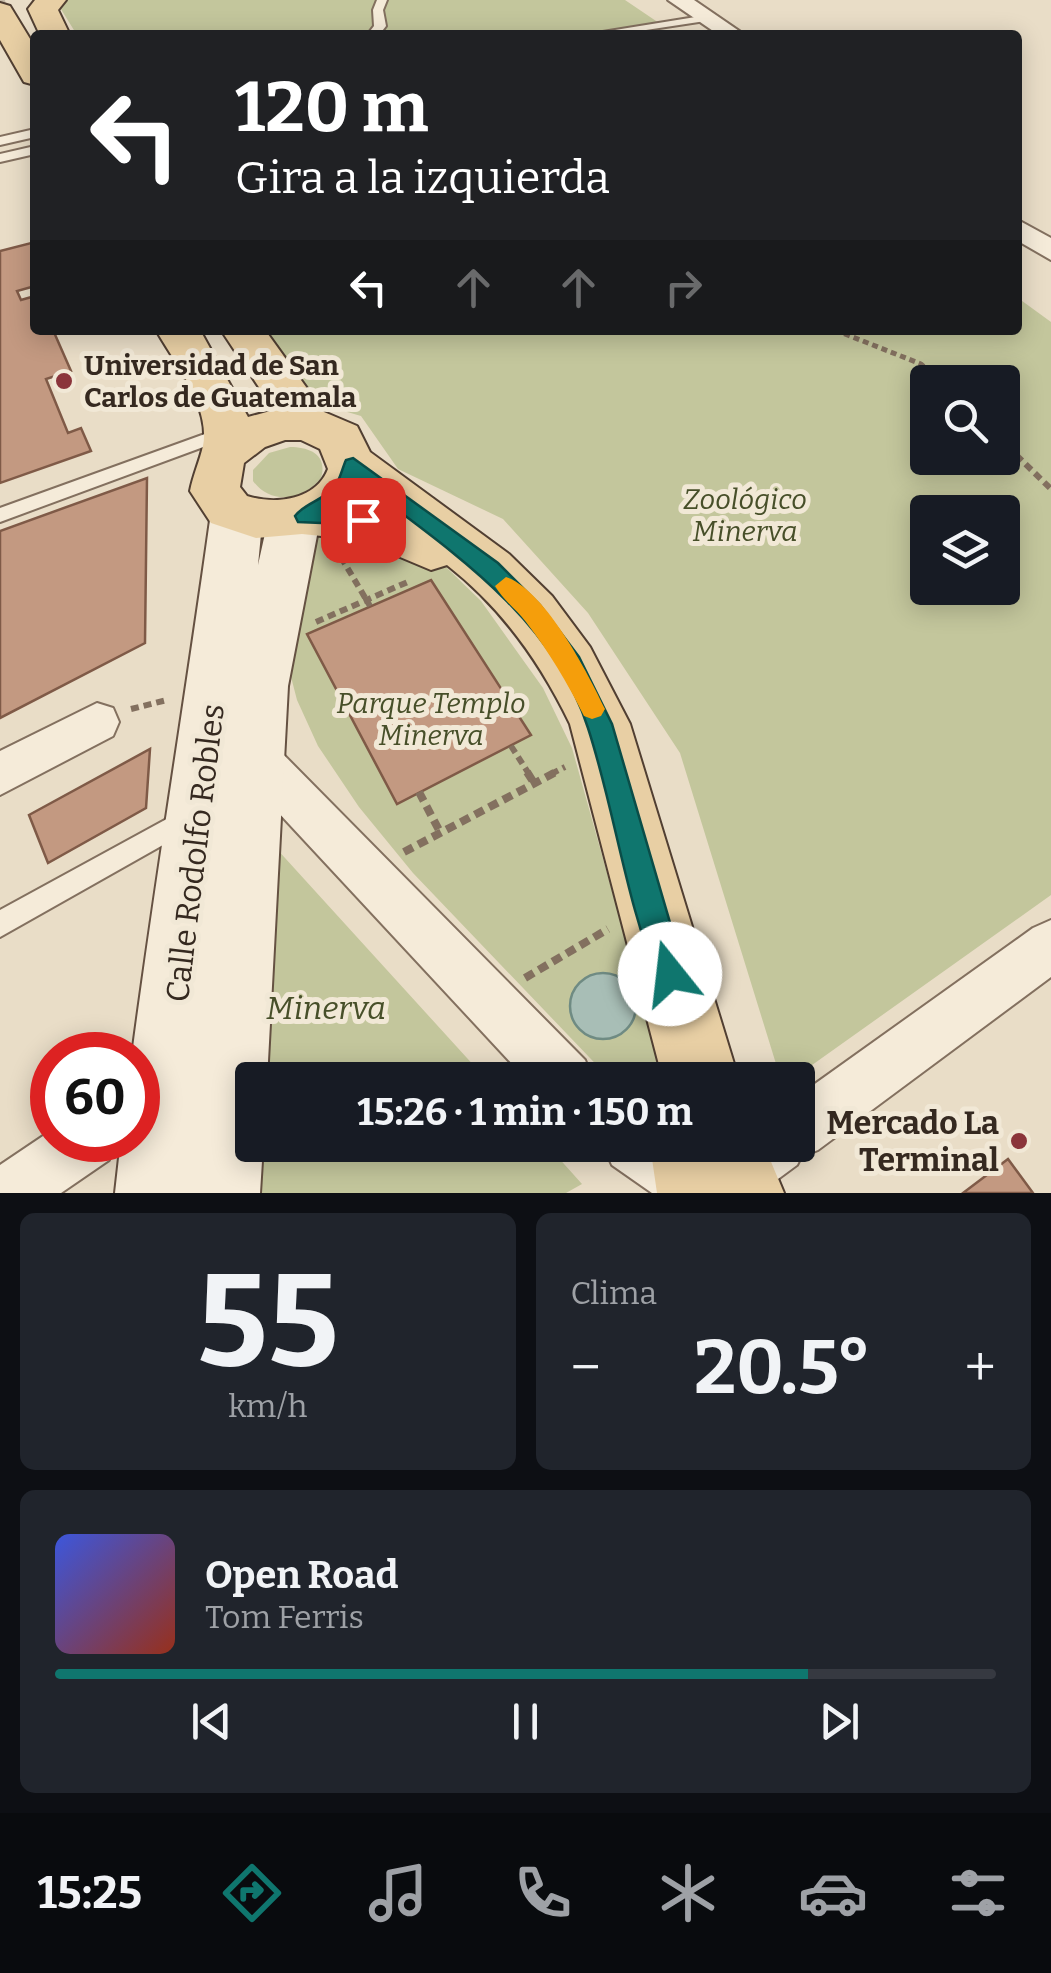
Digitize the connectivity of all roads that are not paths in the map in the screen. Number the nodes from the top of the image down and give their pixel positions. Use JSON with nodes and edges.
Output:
{"nodes":[{"id":1,"x":51,"y":0,"type":"edge"},
{"id":2,"x":382,"y":0,"type":"edge"},
{"id":3,"x":680,"y":0,"type":"edge"},
{"id":4,"x":5,"y":13,"type":"edge"},
{"id":5,"x":708,"y":18,"type":"junction"},
{"id":6,"x":53,"y":30,"type":"edge"},
{"id":7,"x":377,"y":30,"type":"edge"},
{"id":8,"x":625,"y":30,"type":"edge"},
{"id":9,"x":726,"y":30,"type":"edge"},
{"id":10,"x":30,"y":39,"type":"edge"},
{"id":11,"x":0,"y":64,"type":"edge"},
{"id":12,"x":30,"y":65,"type":"edge"},
{"id":13,"x":30,"y":100,"type":"edge"},
{"id":14,"x":30,"y":134,"type":"edge"},
{"id":15,"x":0,"y":141,"type":"edge"},
{"id":16,"x":30,"y":151,"type":"edge"},
{"id":17,"x":0,"y":158,"type":"edge"},
{"id":18,"x":1022,"y":232,"type":"edge"},
{"id":19,"x":1051,"y":251,"type":"edge"},
{"id":20,"x":181,"y":335,"type":"edge"},
{"id":21,"x":246,"y":335,"type":"edge"},
{"id":22,"x":307,"y":424,"type":"junction"},
{"id":23,"x":353,"y":465,"type":"junction"},
{"id":24,"x":272,"y":497,"type":"junction"},
{"id":25,"x":0,"y":515,"type":"edge"},
{"id":26,"x":96,"y":722,"type":"road end"},
{"id":27,"x":254,"y":755,"type":"junction"},
{"id":28,"x":0,"y":774,"type":"edge"},
{"id":29,"x":196,"y":814,"type":"junction"},
{"id":30,"x":0,"y":924,"type":"edge"},
{"id":31,"x":1051,"y":946,"type":"edge"},
{"id":32,"x":160,"y":1046,"type":"edge"},
{"id":33,"x":548,"y":1062,"type":"edge"},
{"id":34,"x":673,"y":1062,"type":"edge"},
{"id":35,"x":696,"y":1062,"type":"edge"},
{"id":36,"x":815,"y":1118,"type":"edge"},
{"id":37,"x":56,"y":1162,"type":"edge"},
{"id":38,"x":154,"y":1162,"type":"edge"},
{"id":39,"x":686,"y":1162,"type":"edge"},
{"id":40,"x":718,"y":1172,"type":"edge"},
{"id":41,"x":9,"y":1193,"type":"edge"},
{"id":42,"x":155,"y":1193,"type":"edge"},
{"id":43,"x":220,"y":1193,"type":"edge"}],
"edges":[{"from":1,"to":6,"type":"main road"},
{"from":2,"to":7,"type":"lane"},
{"from":3,"to":5,"type":"street"},
{"from":4,"to":10,"type":"main road"},
{"from":4,"to":12,"type":"main road"},
{"from":5,"to":8,"type":"lane"},
{"from":5,"to":9,"type":"street"},
{"from":11,"to":13,"type":"main road"},
{"from":14,"to":15,"type":"lane"},
{"from":16,"to":17,"type":"lane"},
{"from":18,"to":19,"type":"street"},
{"from":20,"to":24,"type":"main road"},
{"from":21,"to":22,"type":"main road"},
{"from":22,"to":23,"type":"main road"},
{"from":22,"to":24,"type":"main road"},
{"from":23,"to":24,"type":"main road"},
{"from":23,"to":35,"type":"main road"},
{"from":24,"to":25,"type":"lane"},
{"from":24,"to":27,"type":"main road","name":"Calle Rodolfo Robles"},
{"from":24,"to":29,"type":"main road","name":"Calle Rodolfo Robles"},
{"from":24,"to":34,"type":"main road"},
{"from":26,"to":28,"type":"street"},
{"from":27,"to":33,"type":"street"},
{"from":27,"to":43,"type":"main road","name":"Calle Rodolfo Robles"},
{"from":29,"to":30,"type":"lane"},
{"from":29,"to":32,"type":"main road","name":"Calle Rodolfo Robles"},
{"from":31,"to":36,"type":"street"},
{"from":37,"to":41,"type":"street"},
{"from":38,"to":42,"type":"main road","name":"Calle Rodolfo Robles"},
{"from":39,"to":40,"type":"street"}]}
